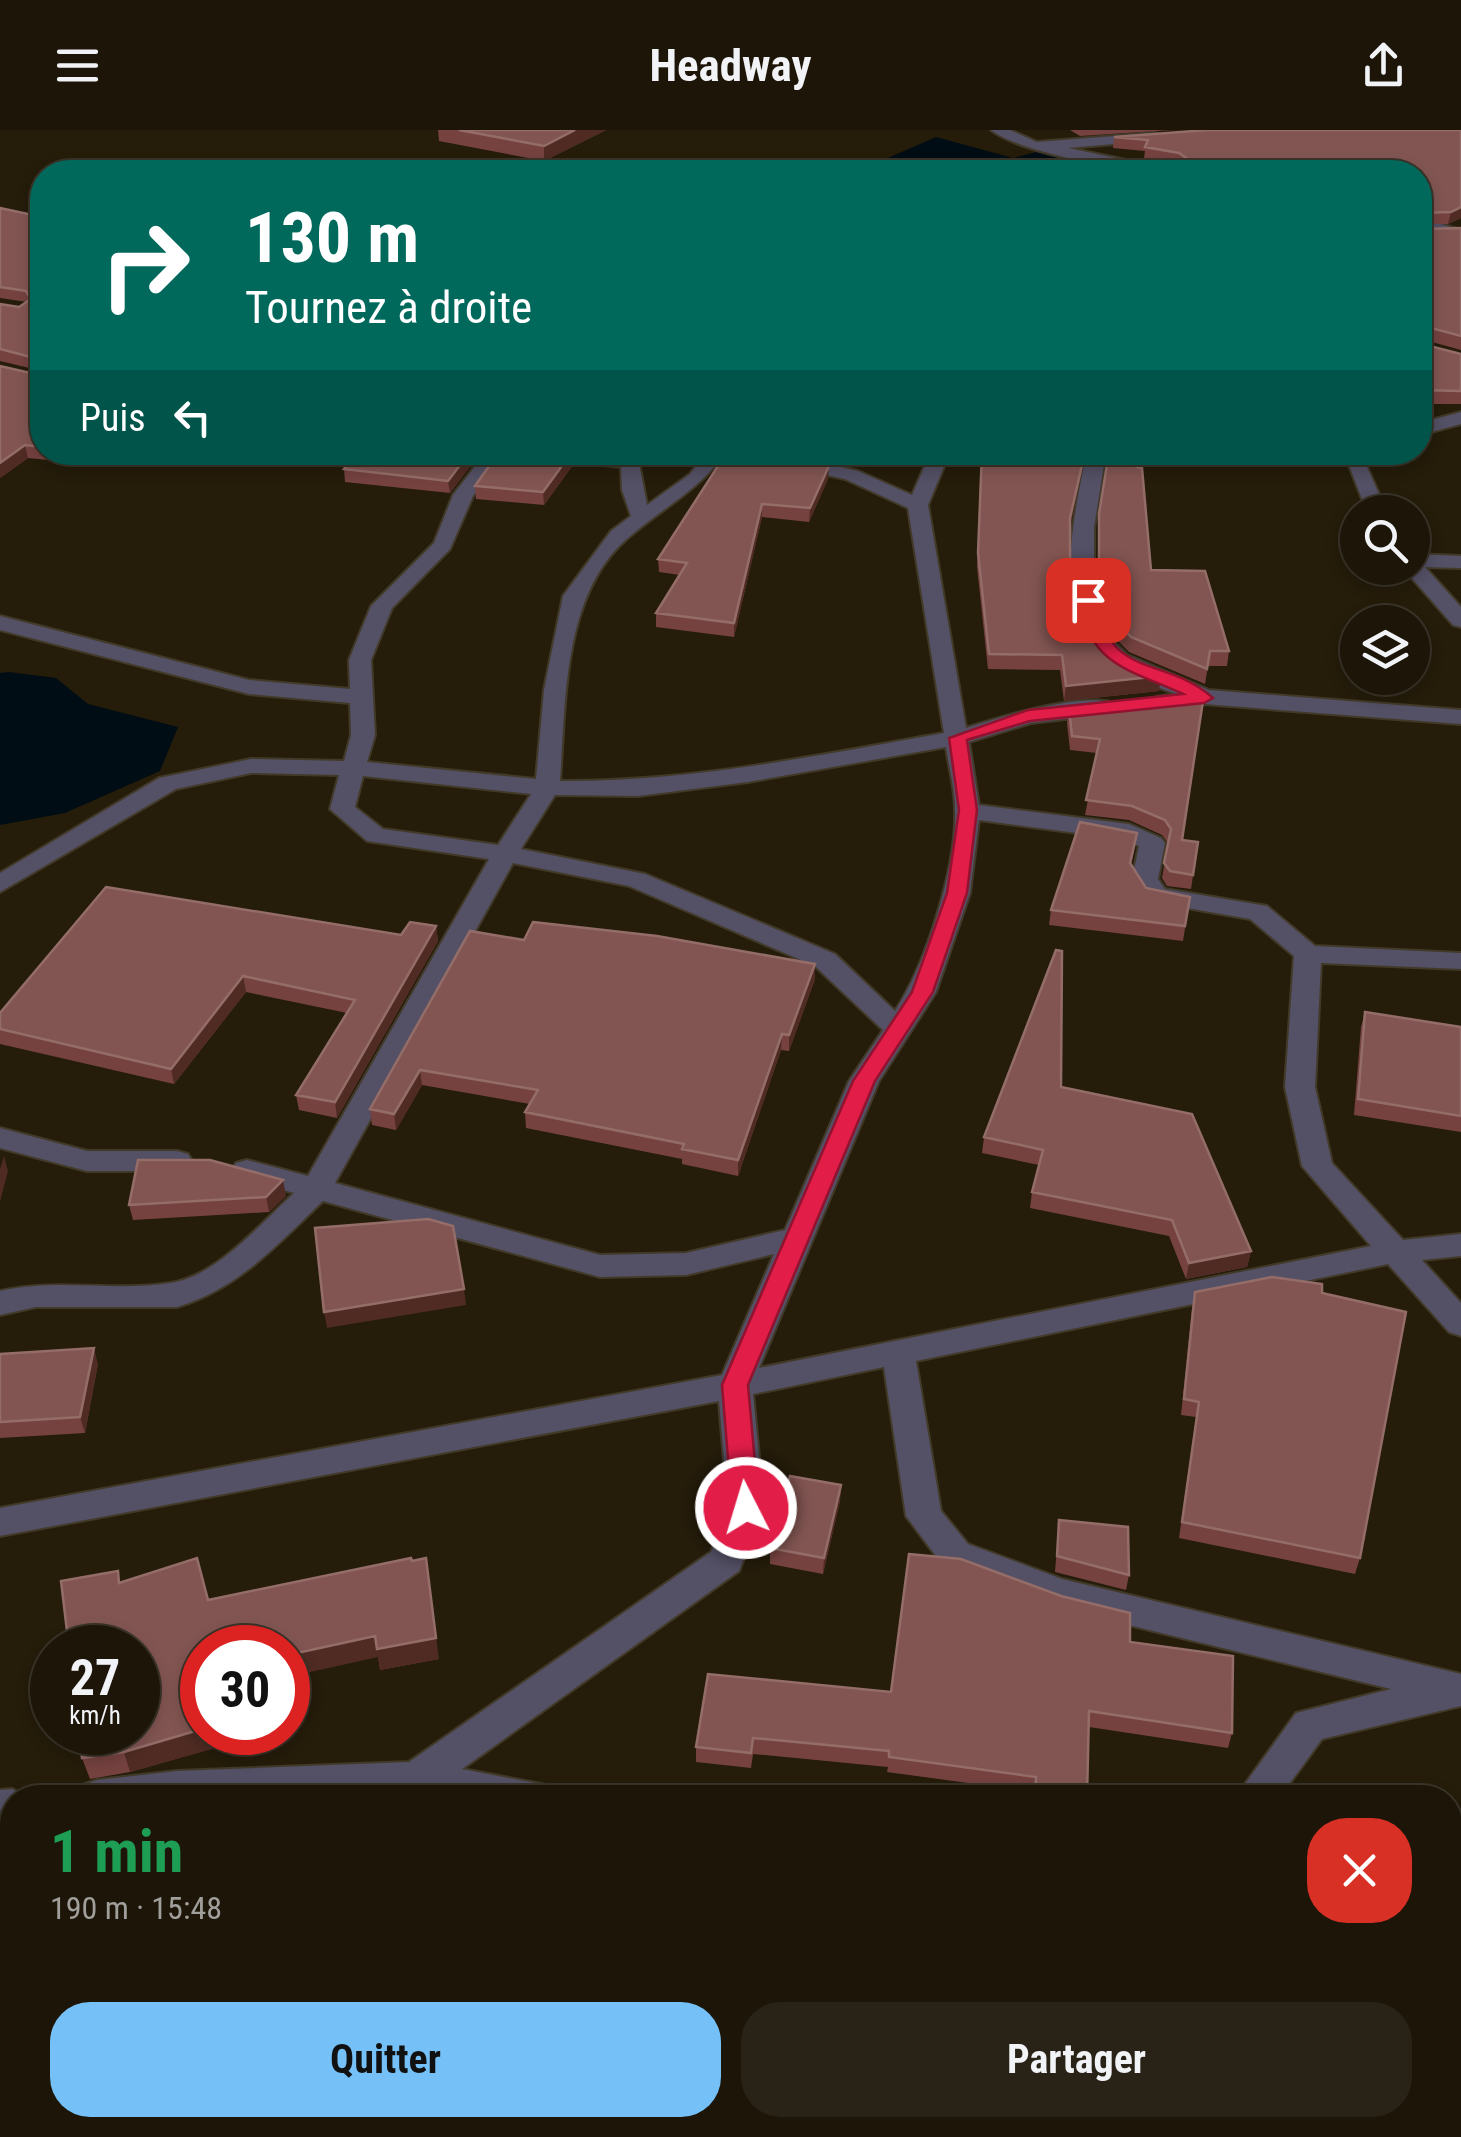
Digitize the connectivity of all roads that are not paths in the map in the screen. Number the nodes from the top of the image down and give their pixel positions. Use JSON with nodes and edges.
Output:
{"nodes":[{"id":1,"x":998,"y":130,"type":"edge"},
{"id":2,"x":1170,"y":136,"type":"edge"},
{"id":3,"x":1035,"y":146,"type":"junction"},
{"id":4,"x":1090,"y":160,"type":"edge"},
{"id":5,"x":1432,"y":226,"type":"edge"},
{"id":6,"x":1458,"y":231,"type":"edge"},
{"id":7,"x":1432,"y":232,"type":"edge"},
{"id":8,"x":1461,"y":418,"type":"edge"},
{"id":9,"x":1432,"y":427,"type":"edge"},
{"id":10,"x":1432,"y":435,"type":"edge"},
{"id":11,"x":1447,"y":440,"type":"dead end"},
{"id":12,"x":486,"y":465,"type":"edge"},
{"id":13,"x":631,"y":465,"type":"edge"},
{"id":14,"x":711,"y":465,"type":"edge"},
{"id":15,"x":800,"y":465,"type":"edge"},
{"id":16,"x":935,"y":465,"type":"edge"},
{"id":17,"x":1094,"y":465,"type":"edge"},
{"id":18,"x":1357,"y":465,"type":"edge"},
{"id":19,"x":1370,"y":495,"type":"edge"},
{"id":20,"x":918,"y":505,"type":"junction"},
{"id":21,"x":641,"y":515,"type":"junction"},
{"id":22,"x":1461,"y":562,"type":"edge"},
{"id":23,"x":1430,"y":563,"type":"edge"},
{"id":24,"x":1430,"y":584,"type":"edge"},
{"id":25,"x":1461,"y":620,"type":"edge"},
{"id":26,"x":0,"y":623,"type":"edge"},
{"id":27,"x":362,"y":697,"type":"junction"},
{"id":28,"x":1204,"y":698,"type":"junction"},
{"id":29,"x":1461,"y":717,"type":"edge"},
{"id":30,"x":958,"y":738,"type":"junction"},
{"id":31,"x":352,"y":768,"type":"junction"},
{"id":32,"x":547,"y":788,"type":"junction"},
{"id":33,"x":968,"y":810,"type":"junction"},
{"id":34,"x":505,"y":854,"type":"junction"},
{"id":35,"x":0,"y":884,"type":"edge"},
{"id":36,"x":1308,"y":954,"type":"junction"},
{"id":37,"x":1461,"y":961,"type":"edge"},
{"id":38,"x":900,"y":1030,"type":"junction"},
{"id":39,"x":0,"y":1138,"type":"edge"},
{"id":40,"x":316,"y":1190,"type":"junction"},
{"id":41,"x":798,"y":1238,"type":"junction"},
{"id":42,"x":1461,"y":1245,"type":"edge"},
{"id":43,"x":1396,"y":1252,"type":"junction"},
{"id":44,"x":0,"y":1303,"type":"edge"},
{"id":45,"x":1461,"y":1324,"type":"edge"},
{"id":46,"x":898,"y":1352,"type":"junction"},
{"id":47,"x":735,"y":1385,"type":"junction"},
{"id":48,"x":0,"y":1522,"type":"edge"},
{"id":49,"x":1461,"y":1690,"type":"edge"},
{"id":50,"x":414,"y":1785,"type":"edge"},
{"id":51,"x":1265,"y":1785,"type":"edge"}],
"edges":[{"from":1,"to":3,"type":"street"},
{"from":2,"to":3,"type":"street"},
{"from":3,"to":4,"type":"street"},
{"from":5,"to":6,"type":"street"},
{"from":6,"to":7,"type":"street"},
{"from":8,"to":9,"type":"street"},
{"from":10,"to":11,"type":"street"},
{"from":12,"to":27,"type":"street"},
{"from":13,"to":21,"type":"street"},
{"from":14,"to":21,"type":"street"},
{"from":15,"to":20,"type":"street"},
{"from":16,"to":20,"type":"street"},
{"from":17,"to":28,"type":"street"},
{"from":18,"to":19,"type":"street"},
{"from":20,"to":30,"type":"street"},
{"from":21,"to":32,"type":"street"},
{"from":22,"to":23,"type":"street"},
{"from":24,"to":25,"type":"street"},
{"from":26,"to":27,"type":"street"},
{"from":27,"to":31,"type":"street"},
{"from":28,"to":29,"type":"street"},
{"from":28,"to":30,"type":"street"},
{"from":30,"to":32,"type":"street"},
{"from":30,"to":33,"type":"street"},
{"from":31,"to":32,"type":"street"},
{"from":31,"to":34,"type":"street"},
{"from":31,"to":35,"type":"street"},
{"from":32,"to":34,"type":"street"},
{"from":33,"to":36,"type":"street"},
{"from":33,"to":38,"type":"street"},
{"from":34,"to":38,"type":"street"},
{"from":34,"to":40,"type":"street"},
{"from":36,"to":37,"type":"street"},
{"from":36,"to":43,"type":"street"},
{"from":38,"to":41,"type":"street"},
{"from":39,"to":40,"type":"street"},
{"from":40,"to":41,"type":"street"},
{"from":40,"to":44,"type":"street"},
{"from":41,"to":47,"type":"street"},
{"from":42,"to":43,"type":"street"},
{"from":43,"to":45,"type":"street"},
{"from":43,"to":46,"type":"street"},
{"from":46,"to":47,"type":"street"},
{"from":46,"to":49,"type":"street"},
{"from":47,"to":48,"type":"street"},
{"from":47,"to":50,"type":"street"},
{"from":49,"to":51,"type":"street"}]}
